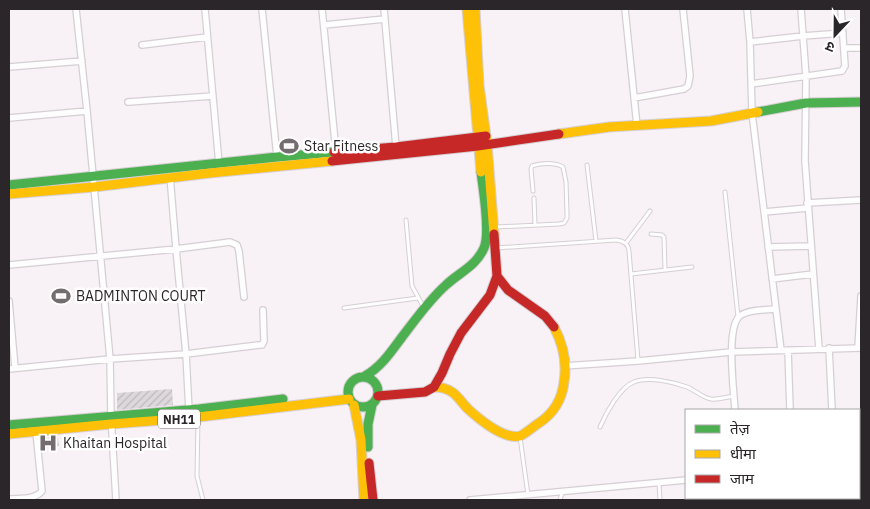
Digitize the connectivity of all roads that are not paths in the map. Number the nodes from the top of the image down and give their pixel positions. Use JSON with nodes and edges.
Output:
{"nodes":[{"id":1,"x":76,"y":9,"type":"edge"},
{"id":2,"x":205,"y":9,"type":"edge"},
{"id":3,"x":262,"y":9,"type":"edge"},
{"id":4,"x":322,"y":9,"type":"edge"},
{"id":5,"x":384,"y":9,"type":"edge"},
{"id":6,"x":467,"y":9,"type":"edge"},
{"id":7,"x":475,"y":9,"type":"edge"},
{"id":8,"x":625,"y":9,"type":"edge"},
{"id":9,"x":683,"y":9,"type":"edge"},
{"id":10,"x":747,"y":9,"type":"edge"},
{"id":11,"x":800,"y":9,"type":"edge"},
{"id":12,"x":841,"y":9,"type":"edge"},
{"id":13,"x":385,"y":19,"type":"junction"},
{"id":14,"x":324,"y":25,"type":"junction"},
{"id":15,"x":843,"y":33,"type":"junction"},
{"id":16,"x":207,"y":36,"type":"junction"},
{"id":17,"x":803,"y":36,"type":"junction"},
{"id":18,"x":750,"y":42,"type":"junction"},
{"id":19,"x":142,"y":45,"type":"dead end"},
{"id":20,"x":844,"y":48,"type":"junction"},
{"id":21,"x":861,"y":48,"type":"edge"},
{"id":22,"x":82,"y":61,"type":"junction"},
{"id":23,"x":9,"y":67,"type":"edge"},
{"id":24,"x":806,"y":77,"type":"junction"},
{"id":25,"x":751,"y":84,"type":"junction"},
{"id":26,"x":213,"y":96,"type":"junction"},
{"id":27,"x":634,"y":98,"type":"junction"},
{"id":28,"x":128,"y":102,"type":"dead end"},
{"id":29,"x":861,"y":102,"type":"edge"},
{"id":30,"x":806,"y":103,"type":"junction"},
{"id":31,"x":87,"y":111,"type":"junction"},
{"id":32,"x":752,"y":113,"type":"junction"},
{"id":33,"x":9,"y":118,"type":"edge"},
{"id":34,"x":637,"y":126,"type":"junction"},
{"id":35,"x":482,"y":141,"type":"junction"},
{"id":36,"x":396,"y":147,"type":"junction"},
{"id":37,"x":336,"y":152,"type":"junction"},
{"id":38,"x":277,"y":158,"type":"junction"},
{"id":39,"x":219,"y":164,"type":"junction"},
{"id":40,"x":587,"y":165,"type":"dead end"},
{"id":41,"x":170,"y":174,"type":"junction"},
{"id":42,"x":92,"y":176,"type":"junction"},
{"id":43,"x":9,"y":185,"type":"edge"},
{"id":44,"x":94,"y":187,"type":"junction"},
{"id":45,"x":534,"y":191,"type":"dead end"},
{"id":46,"x":725,"y":192,"type":"dead end"},
{"id":47,"x":9,"y":194,"type":"edge"},
{"id":48,"x":534,"y":198,"type":"dead end"},
{"id":49,"x":861,"y":200,"type":"edge"},
{"id":50,"x":808,"y":206,"type":"junction"},
{"id":51,"x":650,"y":212,"type":"dead end"},
{"id":52,"x":764,"y":212,"type":"junction"},
{"id":53,"x":406,"y":220,"type":"dead end"},
{"id":54,"x":535,"y":225,"type":"junction"},
{"id":55,"x":494,"y":227,"type":"junction"},
{"id":56,"x":651,"y":234,"type":"dead end"},
{"id":57,"x":596,"y":242,"type":"junction"},
{"id":58,"x":626,"y":243,"type":"junction"},
{"id":59,"x":811,"y":246,"type":"junction"},
{"id":60,"x":768,"y":247,"type":"junction"},
{"id":61,"x":495,"y":248,"type":"junction"},
{"id":62,"x":176,"y":249,"type":"junction"},
{"id":63,"x":100,"y":256,"type":"junction"},
{"id":64,"x":9,"y":265,"type":"edge"},
{"id":65,"x":692,"y":267,"type":"dead end"},
{"id":66,"x":665,"y":270,"type":"junction"},
{"id":67,"x":631,"y":274,"type":"junction"},
{"id":68,"x":813,"y":274,"type":"junction"},
{"id":69,"x":496,"y":276,"type":"junction"},
{"id":70,"x":772,"y":279,"type":"junction"},
{"id":71,"x":861,"y":296,"type":"edge"},
{"id":72,"x":244,"y":297,"type":"dead end"},
{"id":73,"x":418,"y":298,"type":"junction"},
{"id":74,"x":9,"y":301,"type":"edge"},
{"id":75,"x":344,"y":308,"type":"dead end"},
{"id":76,"x":424,"y":308,"type":"junction"},
{"id":77,"x":776,"y":309,"type":"junction"},
{"id":78,"x":263,"y":310,"type":"dead end"},
{"id":79,"x":738,"y":317,"type":"junction"},
{"id":80,"x":829,"y":348,"type":"junction"},
{"id":81,"x":860,"y":348,"type":"edge"},
{"id":82,"x":819,"y":349,"type":"junction"},
{"id":83,"x":785,"y":350,"type":"junction"},
{"id":84,"x":731,"y":352,"type":"junction"},
{"id":85,"x":186,"y":354,"type":"junction"},
{"id":86,"x":110,"y":359,"type":"junction"},
{"id":87,"x":638,"y":361,"type":"junction"},
{"id":88,"x":564,"y":366,"type":"junction"},
{"id":89,"x":12,"y":368,"type":"edge"},
{"id":90,"x":365,"y":376,"type":"junction"},
{"id":91,"x":434,"y":387,"type":"junction"},
{"id":92,"x":378,"y":396,"type":"junction"},
{"id":93,"x":734,"y":396,"type":"junction"},
{"id":94,"x":350,"y":399,"type":"junction"},
{"id":95,"x":372,"y":405,"type":"junction"},
{"id":96,"x":735,"y":409,"type":"edge"},
{"id":97,"x":790,"y":409,"type":"edge"},
{"id":98,"x":832,"y":409,"type":"edge"},
{"id":99,"x":192,"y":415,"type":"junction"},
{"id":100,"x":111,"y":420,"type":"junction"},
{"id":101,"x":9,"y":425,"type":"edge"},
{"id":102,"x":600,"y":427,"type":"dead end"},
{"id":103,"x":36,"y":432,"type":"junction"},
{"id":104,"x":9,"y":434,"type":"edge"},
{"id":105,"x":520,"y":436,"type":"junction"},
{"id":106,"x":685,"y":480,"type":"edge"},
{"id":107,"x":658,"y":482,"type":"junction"},
{"id":108,"x":562,"y":492,"type":"junction"},
{"id":109,"x":528,"y":495,"type":"junction"},
{"id":110,"x":40,"y":497,"type":"edge"},
{"id":111,"x":9,"y":498,"type":"edge"},
{"id":112,"x":490,"y":499,"type":"edge"},
{"id":113,"x":116,"y":500,"type":"edge"},
{"id":114,"x":203,"y":500,"type":"edge"},
{"id":115,"x":364,"y":500,"type":"edge"},
{"id":116,"x":373,"y":500,"type":"edge"},
{"id":117,"x":470,"y":500,"type":"edge"},
{"id":118,"x":560,"y":500,"type":"edge"},
{"id":119,"x":660,"y":500,"type":"edge"}],
"edges":[{"from":1,"to":22,"type":"street"},
{"from":2,"to":16,"type":"street"},
{"from":3,"to":38,"type":"street"},
{"from":4,"to":14,"type":"street"},
{"from":5,"to":13,"type":"street"},
{"from":6,"to":35,"type":"main road"},
{"from":7,"to":35,"type":"main road"},
{"from":8,"to":27,"type":"street"},
{"from":9,"to":27,"type":"street"},
{"from":10,"to":18,"type":"street"},
{"from":11,"to":17,"type":"street"},
{"from":12,"to":15,"type":"street"},
{"from":13,"to":14,"type":"street"},
{"from":13,"to":36,"type":"street"},
{"from":14,"to":37,"type":"street"},
{"from":15,"to":17,"type":"street"},
{"from":15,"to":20,"type":"street"},
{"from":16,"to":19,"type":"street"},
{"from":16,"to":26,"type":"street"},
{"from":17,"to":18,"type":"street"},
{"from":17,"to":24,"type":"street"},
{"from":18,"to":25,"type":"street"},
{"from":20,"to":21,"type":"street"},
{"from":20,"to":24,"type":"street"},
{"from":22,"to":23,"type":"street"},
{"from":22,"to":31,"type":"street"},
{"from":24,"to":25,"type":"street"},
{"from":24,"to":30,"type":"street"},
{"from":25,"to":32,"type":"street"},
{"from":26,"to":28,"type":"street"},
{"from":26,"to":39,"type":"street"},
{"from":27,"to":34,"type":"street"},
{"from":29,"to":30,"type":"main road"},
{"from":30,"to":32,"type":"main road"},
{"from":30,"to":50,"type":"street"},
{"from":31,"to":33,"type":"street"},
{"from":31,"to":42,"type":"street"},
{"from":32,"to":34,"type":"main road"},
{"from":32,"to":52,"type":"street"},
{"from":34,"to":35,"type":"main road"},
{"from":35,"to":36,"type":"main road"},
{"from":35,"to":41,"type":"main road"},
{"from":35,"to":55,"type":"main road"},
{"from":35,"to":76,"type":"main road"},
{"from":36,"to":37,"type":"main road"},
{"from":37,"to":38,"type":"main road"},
{"from":38,"to":39,"type":"main road"},
{"from":39,"to":41,"type":"main road"},
{"from":40,"to":57,"type":"lane"},
{"from":41,"to":42,"type":"main road"},
{"from":41,"to":44,"type":"main road"},
{"from":41,"to":62,"type":"street"},
{"from":42,"to":43,"type":"main road"},
{"from":42,"to":44,"type":"street"},
{"from":44,"to":47,"type":"main road"},
{"from":44,"to":63,"type":"street"},
{"from":45,"to":54,"type":"lane"},
{"from":46,"to":79,"type":"lane"},
{"from":48,"to":54,"type":"lane"},
{"from":49,"to":50,"type":"street"},
{"from":50,"to":52,"type":"street"},
{"from":50,"to":59,"type":"street"},
{"from":51,"to":58,"type":"lane"},
{"from":52,"to":60,"type":"street"},
{"from":53,"to":73,"type":"lane"},
{"from":54,"to":55,"type":"lane"},
{"from":55,"to":61,"type":"main road"},
{"from":56,"to":66,"type":"lane"},
{"from":57,"to":58,"type":"lane"},
{"from":57,"to":61,"type":"lane"},
{"from":58,"to":67,"type":"lane"},
{"from":59,"to":60,"type":"street"},
{"from":59,"to":68,"type":"street"},
{"from":60,"to":70,"type":"street"},
{"from":61,"to":69,"type":"main road"},
{"from":62,"to":63,"type":"street"},
{"from":62,"to":72,"type":"street"},
{"from":62,"to":85,"type":"street"},
{"from":63,"to":64,"type":"street"},
{"from":63,"to":86,"type":"street"},
{"from":65,"to":66,"type":"lane"},
{"from":66,"to":67,"type":"lane"},
{"from":67,"to":87,"type":"lane"},
{"from":68,"to":70,"type":"street"},
{"from":68,"to":82,"type":"street"},
{"from":69,"to":88,"type":"main road"},
{"from":69,"to":91,"type":"main road"},
{"from":70,"to":77,"type":"street"},
{"from":71,"to":81,"type":"street"},
{"from":73,"to":75,"type":"lane"},
{"from":73,"to":76,"type":"lane"},
{"from":74,"to":89,"type":"street"},
{"from":76,"to":90,"type":"main road"},
{"from":77,"to":79,"type":"street"},
{"from":77,"to":83,"type":"street"},
{"from":78,"to":85,"type":"street"},
{"from":79,"to":84,"type":"street"},
{"from":80,"to":81,"type":"street"},
{"from":80,"to":82,"type":"street"},
{"from":80,"to":98,"type":"street"},
{"from":82,"to":83,"type":"street"},
{"from":83,"to":84,"type":"street"},
{"from":83,"to":97,"type":"street"},
{"from":84,"to":87,"type":"street"},
{"from":84,"to":93,"type":"street"},
{"from":85,"to":86,"type":"street"},
{"from":85,"to":99,"type":"street"},
{"from":86,"to":89,"type":"street"},
{"from":86,"to":100,"type":"street"},
{"from":87,"to":88,"type":"street"},
{"from":88,"to":105,"type":"main road"},
{"from":90,"to":92,"type":"main road"},
{"from":90,"to":94,"type":"main road"},
{"from":91,"to":92,"type":"main road"},
{"from":91,"to":105,"type":"main road"},
{"from":92,"to":95,"type":"main road"},
{"from":93,"to":96,"type":"street"},
{"from":93,"to":102,"type":"lane"},
{"from":94,"to":95,"type":"main road","number":"NH11"},
{"from":94,"to":99,"type":"main road","number":"NH11"},
{"from":94,"to":115,"type":"main road"},
{"from":95,"to":116,"type":"main road"},
{"from":99,"to":100,"type":"main road","number":"NH11"},
{"from":99,"to":114,"type":"lane"},
{"from":100,"to":101,"type":"main road","number":"NH11"},
{"from":100,"to":103,"type":"main road","number":"NH11"},
{"from":100,"to":113,"type":"street"},
{"from":103,"to":104,"type":"main road","number":"NH11"},
{"from":103,"to":110,"type":"street"},
{"from":105,"to":109,"type":"lane"},
{"from":106,"to":107,"type":"street"},
{"from":107,"to":108,"type":"street"},
{"from":107,"to":119,"type":"lane"},
{"from":108,"to":109,"type":"street"},
{"from":108,"to":118,"type":"lane"},
{"from":109,"to":112,"type":"street"},
{"from":110,"to":111,"type":"street"},
{"from":112,"to":117,"type":"street"}]}
